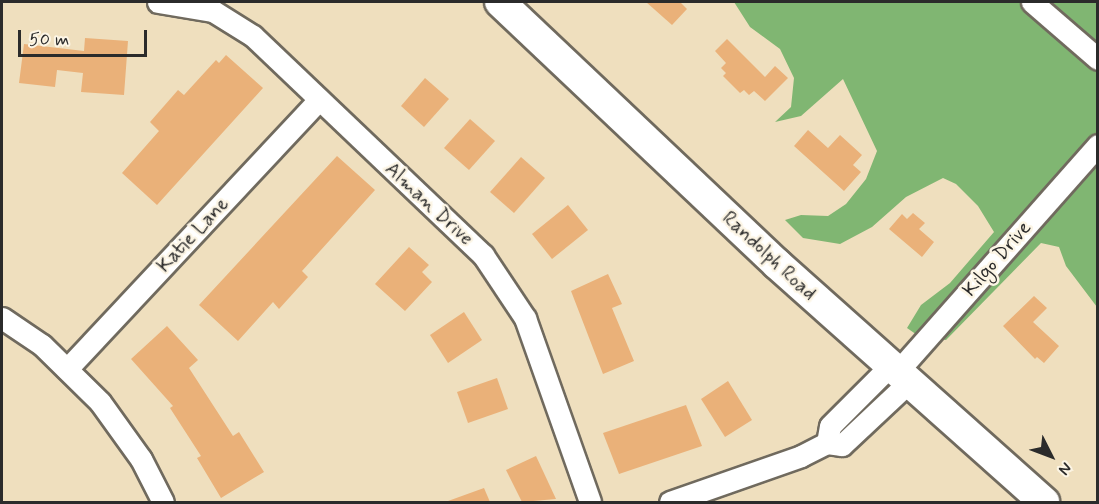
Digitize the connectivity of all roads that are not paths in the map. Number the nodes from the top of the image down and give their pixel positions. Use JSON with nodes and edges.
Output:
{"nodes":[{"id":1,"x":158,"y":2,"type":"edge"},
{"id":2,"x":500,"y":2,"type":"edge"},
{"id":3,"x":1032,"y":2,"type":"edge"},
{"id":4,"x":1098,"y":59,"type":"edge"},
{"id":5,"x":319,"y":100,"type":"junction"},
{"id":6,"x":1098,"y":145,"type":"edge"},
{"id":7,"x":2,"y":318,"type":"edge"},
{"id":8,"x":67,"y":369,"type":"junction"},
{"id":9,"x":899,"y":374,"type":"junction"},
{"id":10,"x":163,"y":502,"type":"edge"},
{"id":11,"x":590,"y":502,"type":"edge"},
{"id":12,"x":670,"y":502,"type":"edge"},
{"id":13,"x":1044,"y":502,"type":"edge"}],
"edges":[{"from":1,"to":5,"type":"street","name":"Alman Drive"},
{"from":2,"to":9,"type":"street","name":"Randolph Road"},
{"from":3,"to":4,"type":"street"},
{"from":5,"to":8,"type":"street","name":"Katie Lane"},
{"from":5,"to":11,"type":"street","name":"Alman Drive"},
{"from":6,"to":9,"type":"street","name":"Kilgo Drive"},
{"from":7,"to":8,"type":"street"},
{"from":8,"to":10,"type":"street"},
{"from":9,"to":12,"type":"street","name":"Kilgo Drive"},
{"from":9,"to":13,"type":"street","name":"Randolph Road"}]}
